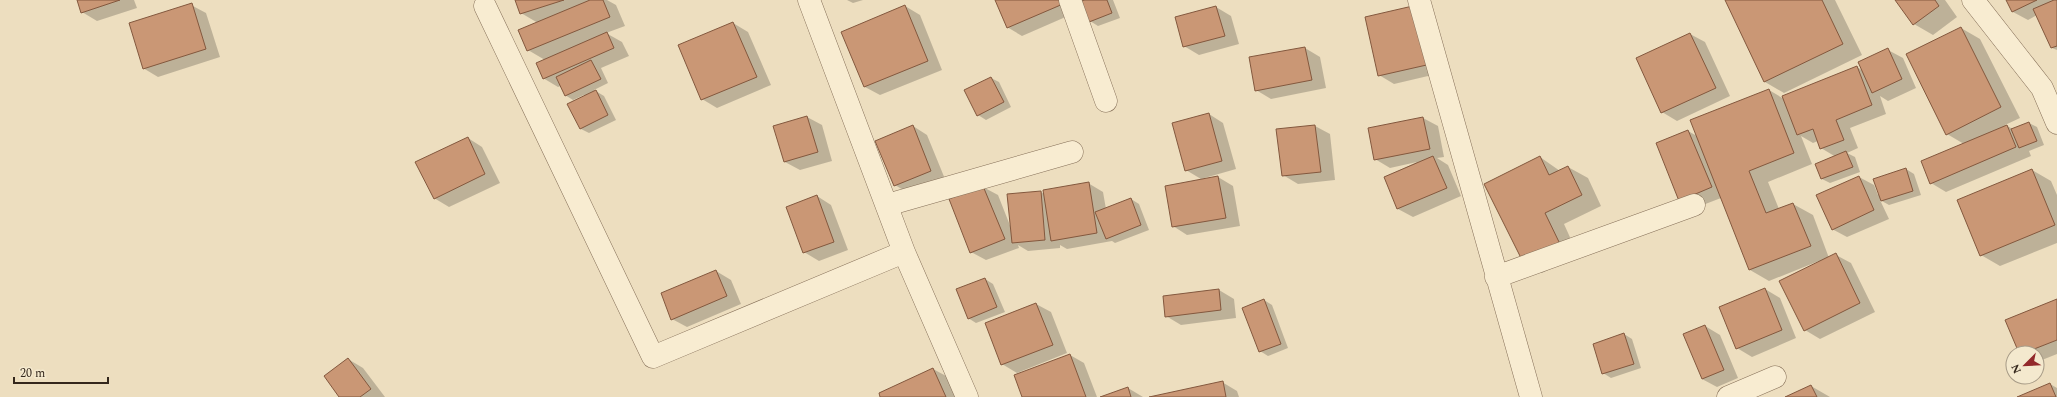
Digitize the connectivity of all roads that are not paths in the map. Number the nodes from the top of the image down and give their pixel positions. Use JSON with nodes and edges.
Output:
{"nodes":[{"id":1,"x":809,"y":0,"type":"edge"},
{"id":2,"x":1070,"y":0,"type":"edge"},
{"id":3,"x":1419,"y":0,"type":"edge"},
{"id":4,"x":1973,"y":0,"type":"edge"},
{"id":5,"x":485,"y":6,"type":"dead end"},
{"id":6,"x":1106,"y":101,"type":"dead end"},
{"id":7,"x":2057,"y":123,"type":"edge"},
{"id":8,"x":1072,"y":152,"type":"dead end"},
{"id":9,"x":887,"y":205,"type":"junction"},
{"id":10,"x":1694,"y":205,"type":"dead end"},
{"id":11,"x":904,"y":252,"type":"junction"},
{"id":12,"x":1496,"y":277,"type":"junction"},
{"id":13,"x":1775,"y":377,"type":"dead end"},
{"id":14,"x":967,"y":397,"type":"edge"},
{"id":15,"x":1530,"y":397,"type":"edge"},
{"id":16,"x":1728,"y":397,"type":"edge"}],
"edges":[{"from":1,"to":9,"type":"street"},
{"from":2,"to":6,"type":"street"},
{"from":3,"to":12,"type":"street"},
{"from":4,"to":7,"type":"street"},
{"from":5,"to":11,"type":"street"},
{"from":8,"to":9,"type":"street"},
{"from":9,"to":11,"type":"street"},
{"from":10,"to":12,"type":"street"},
{"from":11,"to":14,"type":"street"},
{"from":12,"to":15,"type":"street"},
{"from":13,"to":16,"type":"street"}]}
